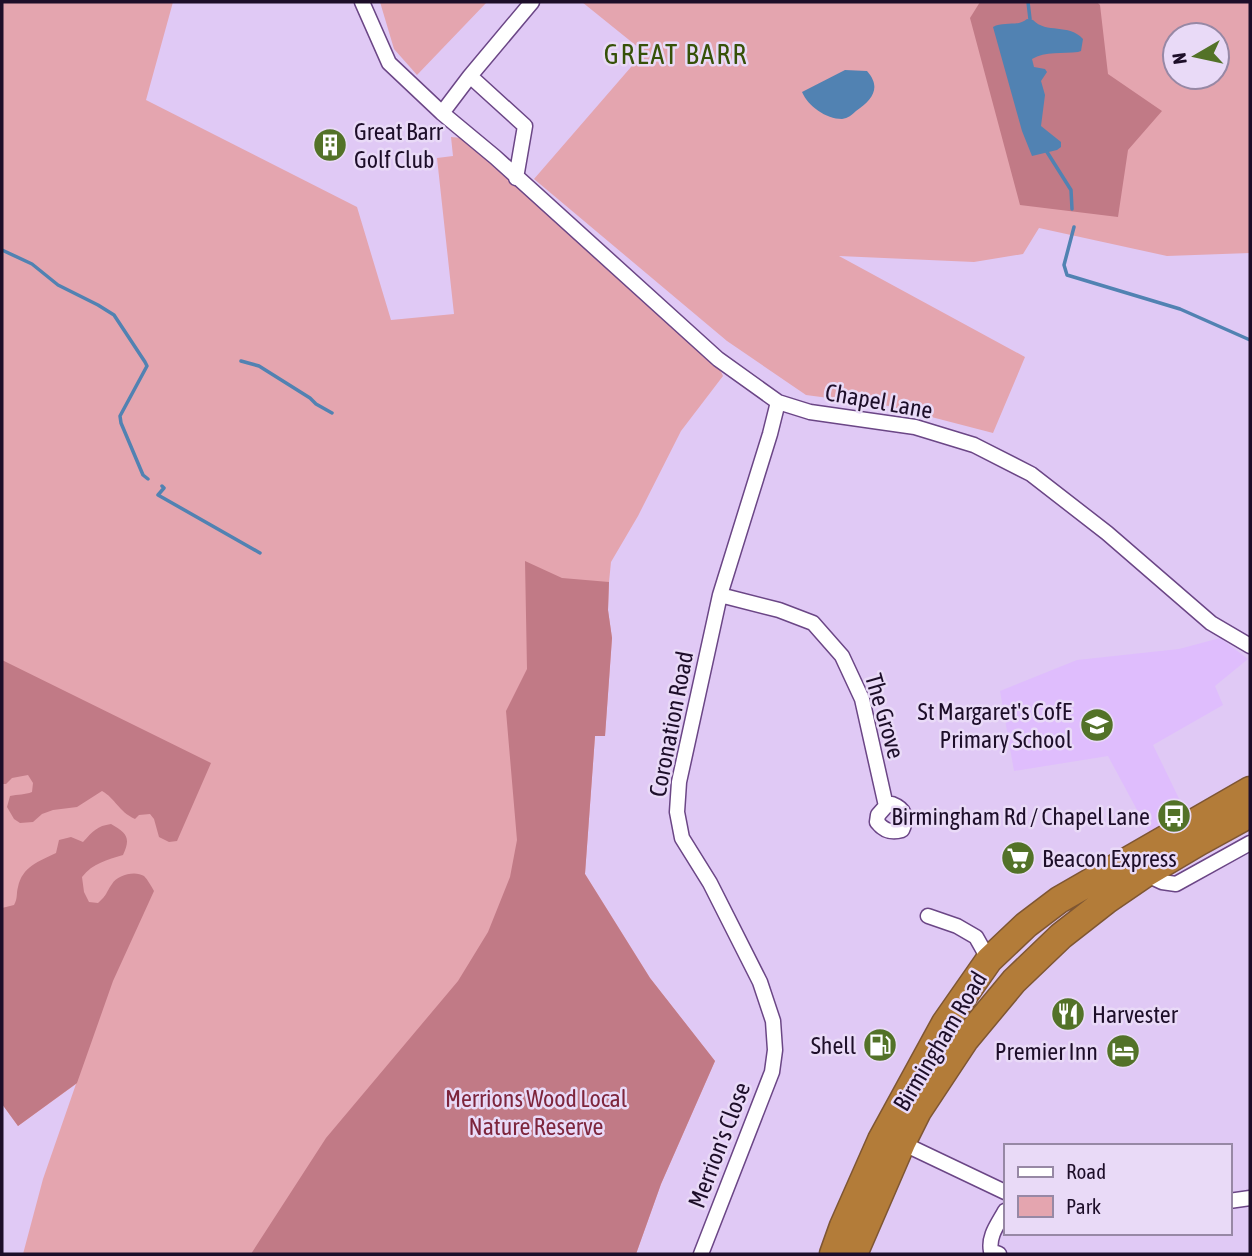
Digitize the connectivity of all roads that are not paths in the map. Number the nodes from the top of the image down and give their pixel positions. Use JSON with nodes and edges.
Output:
{"nodes":[{"id":1,"x":362,"y":2,"type":"edge"},
{"id":2,"x":532,"y":2,"type":"edge"},
{"id":3,"x":470,"y":76,"type":"junction"},
{"id":4,"x":442,"y":113,"type":"junction"},
{"id":5,"x":516,"y":178,"type":"junction"},
{"id":6,"x":778,"y":402,"type":"junction"},
{"id":7,"x":796,"y":408,"type":"junction"},
{"id":8,"x":770,"y":434,"type":"junction"},
{"id":9,"x":720,"y":595,"type":"junction"},
{"id":10,"x":1250,"y":646,"type":"edge"},
{"id":11,"x":1250,"y":790,"type":"edge"},
{"id":12,"x":886,"y":806,"type":"dead end"},
{"id":13,"x":1250,"y":814,"type":"edge"},
{"id":14,"x":1250,"y":843,"type":"edge"},
{"id":15,"x":1145,"y":874,"type":"junction"},
{"id":16,"x":928,"y":916,"type":"dead end"},
{"id":17,"x":1087,"y":916,"type":"junction"},
{"id":18,"x":1061,"y":936,"type":"junction"},
{"id":19,"x":997,"y":953,"type":"junction"},
{"id":20,"x":775,"y":1050,"type":"joint"},
{"id":21,"x":902,"y":1143,"type":"junction"},
{"id":22,"x":1004,"y":1192,"type":"edge"},
{"id":23,"x":1250,"y":1198,"type":"edge"},
{"id":24,"x":1231,"y":1201,"type":"edge"},
{"id":25,"x":1004,"y":1213,"type":"edge"},
{"id":26,"x":701,"y":1254,"type":"edge"},
{"id":27,"x":833,"y":1254,"type":"edge"},
{"id":28,"x":854,"y":1254,"type":"edge"},
{"id":29,"x":999,"y":1254,"type":"edge"}],
"edges":[{"from":1,"to":4,"type":"street","name":"Chapel Lane"},
{"from":2,"to":3,"type":"street"},
{"from":3,"to":4,"type":"street"},
{"from":3,"to":5,"type":"street"},
{"from":4,"to":5,"type":"street","name":"Chapel Lane"},
{"from":5,"to":6,"type":"street","name":"Chapel Lane"},
{"from":6,"to":7,"type":"street","name":"Chapel Lane"},
{"from":6,"to":8,"type":"street","name":"Coronation Road"},
{"from":7,"to":8,"type":"street","name":"Coronation Road"},
{"from":7,"to":10,"type":"street","name":"Chapel Lane"},
{"from":8,"to":9,"type":"street","name":"Coronation Road"},
{"from":9,"to":12,"type":"street","name":"The Grove"},
{"from":9,"to":20,"type":"street","name":"Coronation Road"},
{"from":11,"to":19,"type":"highway","name":"Birmingham Road"},
{"from":13,"to":15,"type":"highway","name":"Birmingham Road"},
{"from":14,"to":15,"type":"street"},
{"from":15,"to":17,"type":"highway","name":"Birmingham Road"},
{"from":16,"to":19,"type":"street"},
{"from":17,"to":18,"type":"highway","name":"Birmingham Road"},
{"from":17,"to":19,"type":"highway"},
{"from":18,"to":19,"type":"highway"},
{"from":18,"to":21,"type":"highway","name":"Birmingham Road"},
{"from":19,"to":27,"type":"highway","name":"Birmingham Road"},
{"from":20,"to":26,"type":"street","name":"Merrion's Close"},
{"from":21,"to":22,"type":"street"},
{"from":21,"to":28,"type":"highway","name":"Birmingham Road"},
{"from":23,"to":24,"type":"street"},
{"from":25,"to":29,"type":"street"}]}
